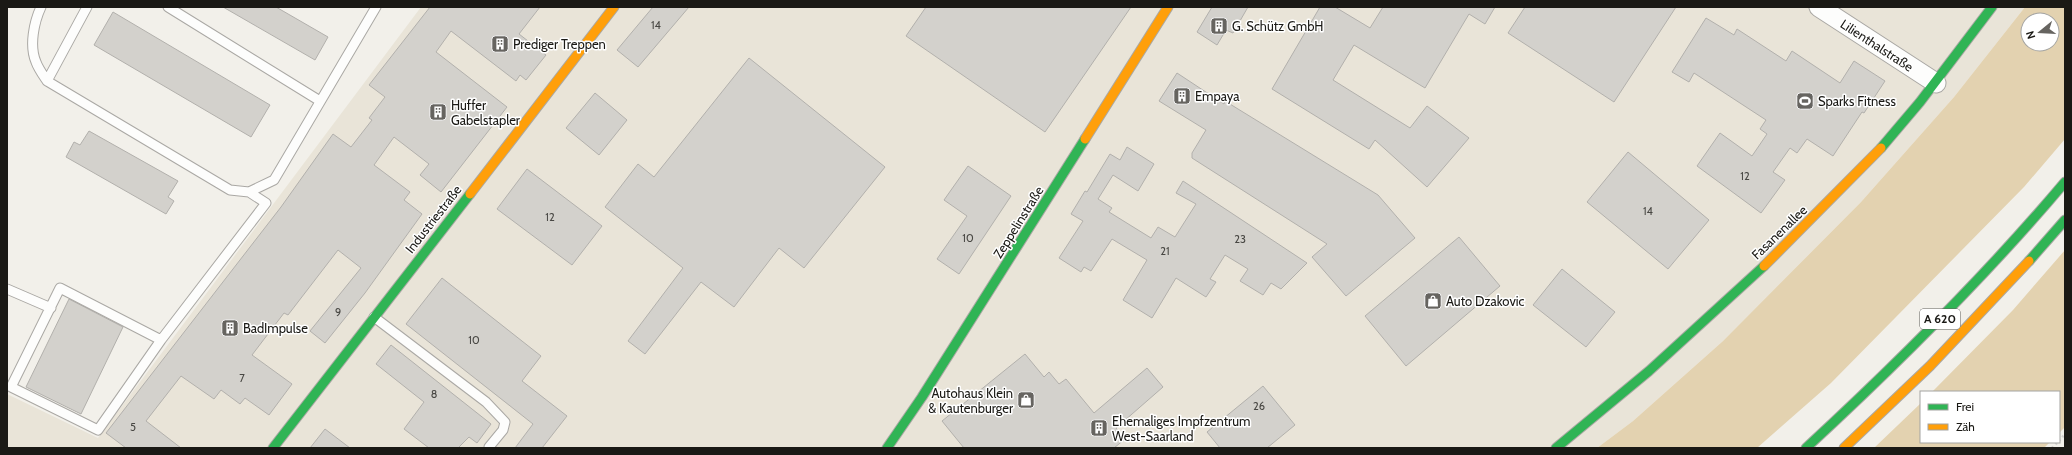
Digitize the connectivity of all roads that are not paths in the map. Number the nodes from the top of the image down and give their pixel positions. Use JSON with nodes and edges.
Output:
{"nodes":[{"id":1,"x":41,"y":7,"type":"edge"},
{"id":2,"x":87,"y":7,"type":"edge"},
{"id":3,"x":168,"y":7,"type":"edge"},
{"id":4,"x":376,"y":7,"type":"edge"},
{"id":5,"x":614,"y":7,"type":"edge"},
{"id":6,"x":1168,"y":7,"type":"edge"},
{"id":7,"x":1819,"y":7,"type":"edge"},
{"id":8,"x":1992,"y":7,"type":"edge"},
{"id":9,"x":47,"y":81,"type":"junction"},
{"id":10,"x":1936,"y":83,"type":"junction"},
{"id":11,"x":320,"y":101,"type":"junction"},
{"id":12,"x":2065,"y":182,"type":"edge"},
{"id":13,"x":250,"y":192,"type":"junction"},
{"id":14,"x":2065,"y":220,"type":"edge"},
{"id":15,"x":7,"y":289,"type":"edge"},
{"id":16,"x":51,"y":308,"type":"junction"},
{"id":17,"x":374,"y":317,"type":"junction"},
{"id":18,"x":161,"y":340,"type":"junction"},
{"id":19,"x":489,"y":447,"type":"dead end"},
{"id":20,"x":273,"y":448,"type":"edge"},
{"id":21,"x":887,"y":448,"type":"edge"},
{"id":22,"x":1556,"y":448,"type":"edge"},
{"id":23,"x":1806,"y":448,"type":"edge"},
{"id":24,"x":1844,"y":448,"type":"edge"}],
"edges":[{"from":1,"to":9,"type":"lane"},
{"from":2,"to":9,"type":"lane"},
{"from":3,"to":11,"type":"lane"},
{"from":4,"to":11,"type":"lane"},
{"from":5,"to":17,"type":"main road","name":"Industriestraße"},
{"from":6,"to":21,"type":"main road","name":"Zeppelinstraße"},
{"from":7,"to":10,"type":"street","name":"Lilienthalstraße"},
{"from":8,"to":10,"type":"main road","name":"Fasanenallee"},
{"from":9,"to":13,"type":"lane"},
{"from":10,"to":22,"type":"main road","name":"Fasanenallee"},
{"from":11,"to":13,"type":"lane"},
{"from":12,"to":23,"type":"main road","number":"A 620"},
{"from":13,"to":18,"type":"lane"},
{"from":14,"to":24,"type":"main road","number":"A 620"},
{"from":15,"to":16,"type":"lane"},
{"from":16,"to":18,"type":"lane"},
{"from":16,"to":18,"type":"lane"},
{"from":17,"to":19,"type":"lane"},
{"from":17,"to":20,"type":"main road","name":"Industriestraße"}]}
